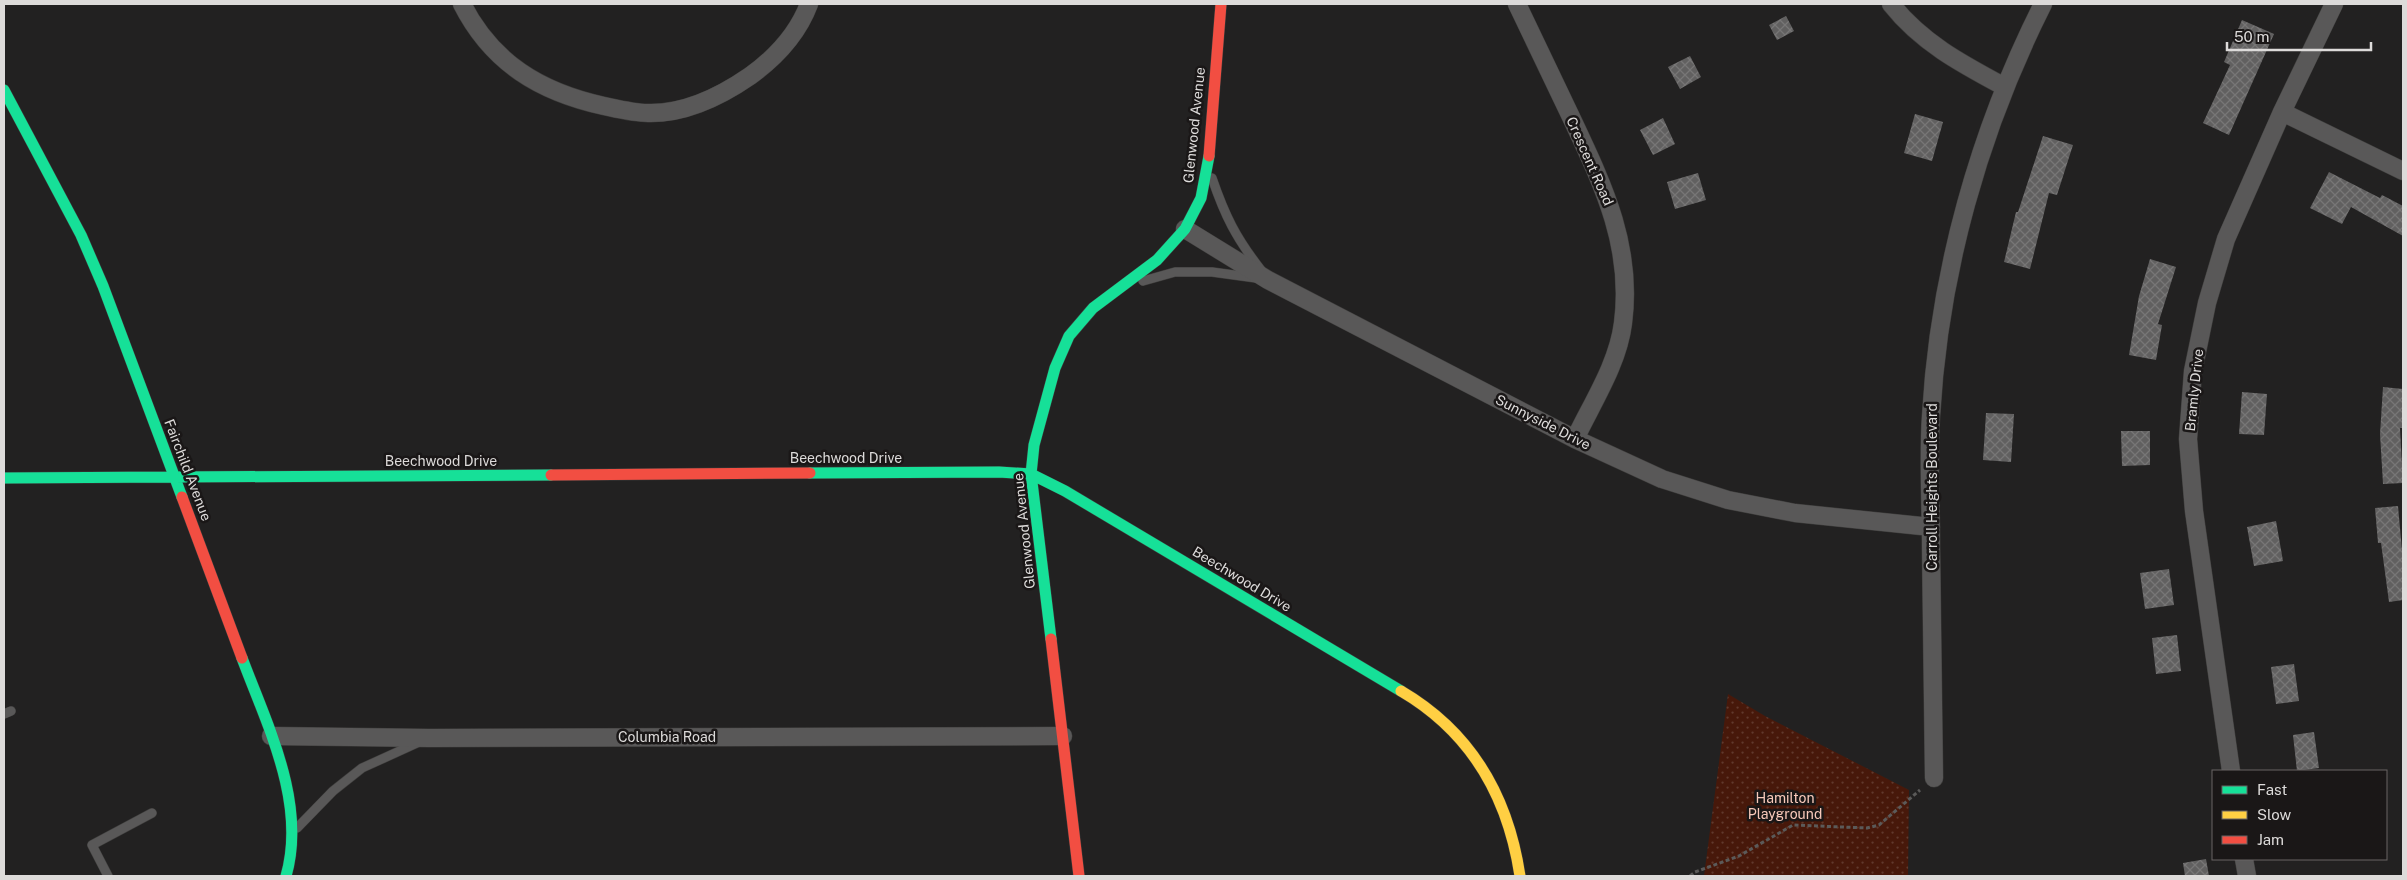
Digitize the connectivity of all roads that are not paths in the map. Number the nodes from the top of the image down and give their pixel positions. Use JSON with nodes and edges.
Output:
{"nodes":[{"id":1,"x":462,"y":4,"type":"edge"},
{"id":2,"x":809,"y":4,"type":"edge"},
{"id":3,"x":1221,"y":4,"type":"edge"},
{"id":4,"x":1517,"y":4,"type":"edge"},
{"id":5,"x":1890,"y":4,"type":"edge"},
{"id":6,"x":2043,"y":4,"type":"edge"},
{"id":7,"x":2334,"y":4,"type":"edge"},
{"id":8,"x":2005,"y":87,"type":"junction"},
{"id":9,"x":4,"y":90,"type":"edge"},
{"id":10,"x":2282,"y":112,"type":"junction"},
{"id":11,"x":1208,"y":166,"type":"junction"},
{"id":12,"x":2403,"y":171,"type":"edge"},
{"id":13,"x":1185,"y":229,"type":"junction"},
{"id":14,"x":1268,"y":280,"type":"junction"},
{"id":15,"x":1120,"y":287,"type":"junction"},
{"id":16,"x":1575,"y":439,"type":"junction"},
{"id":17,"x":1032,"y":474,"type":"junction"},
{"id":18,"x":175,"y":477,"type":"junction"},
{"id":19,"x":4,"y":478,"type":"edge"},
{"id":20,"x":1931,"y":527,"type":"junction"},
{"id":21,"x":271,"y":736,"type":"junction"},
{"id":22,"x":1063,"y":736,"type":"junction"},
{"id":23,"x":429,"y":738,"type":"junction"},
{"id":24,"x":2232,"y":770,"type":"edge"},
{"id":25,"x":1934,"y":778,"type":"road end"},
{"id":26,"x":152,"y":813,"type":"dead end"},
{"id":27,"x":292,"y":834,"type":"junction"},
{"id":28,"x":2244,"y":860,"type":"edge"},
{"id":29,"x":108,"y":876,"type":"edge"},
{"id":30,"x":286,"y":876,"type":"edge"},
{"id":31,"x":1079,"y":876,"type":"edge"},
{"id":32,"x":1520,"y":876,"type":"edge"},
{"id":33,"x":2247,"y":876,"type":"edge"}],
"edges":[{"from":1,"to":2,"type":"street"},
{"from":3,"to":11,"type":"street","name":"Glenwood Avenue"},
{"from":4,"to":16,"type":"street","name":"Crescent Road"},
{"from":5,"to":8,"type":"street"},
{"from":6,"to":8,"type":"street","name":"Carroll Heights Boulevard"},
{"from":7,"to":10,"type":"street","name":"Bramly Drive"},
{"from":8,"to":20,"type":"street","name":"Carroll Heights Boulevard"},
{"from":9,"to":18,"type":"street","name":"Fairchild Avenue"},
{"from":10,"to":12,"type":"street"},
{"from":10,"to":24,"type":"street","name":"Bramly Drive"},
{"from":11,"to":13,"type":"street","name":"Glenwood Avenue"},
{"from":11,"to":14,"type":"lane"},
{"from":13,"to":14,"type":"street","name":"Sunnyside Drive"},
{"from":13,"to":15,"type":"street","name":"Glenwood Avenue"},
{"from":14,"to":15,"type":"lane"},
{"from":14,"to":16,"type":"street","name":"Sunnyside Drive"},
{"from":15,"to":17,"type":"street","name":"Glenwood Avenue"},
{"from":16,"to":20,"type":"street","name":"Sunnyside Drive"},
{"from":17,"to":18,"type":"street","name":"Beechwood Drive"},
{"from":17,"to":22,"type":"street","name":"Glenwood Avenue"},
{"from":17,"to":32,"type":"street","name":"Beechwood Drive"},
{"from":18,"to":19,"type":"street","name":"Beechwood Drive"},
{"from":18,"to":21,"type":"street","name":"Fairchild Avenue"},
{"from":20,"to":25,"type":"street","name":"Carroll Heights Boulevard"},
{"from":21,"to":23,"type":"street","name":"Columbia Road"},
{"from":21,"to":27,"type":"street","name":"Fairchild Avenue"},
{"from":22,"to":23,"type":"street","name":"Columbia Road"},
{"from":22,"to":31,"type":"street","name":"Glenwood Avenue"},
{"from":23,"to":27,"type":"lane"},
{"from":26,"to":29,"type":"lane"},
{"from":27,"to":30,"type":"street","name":"Fairchild Avenue"},
{"from":28,"to":33,"type":"street"}]}
